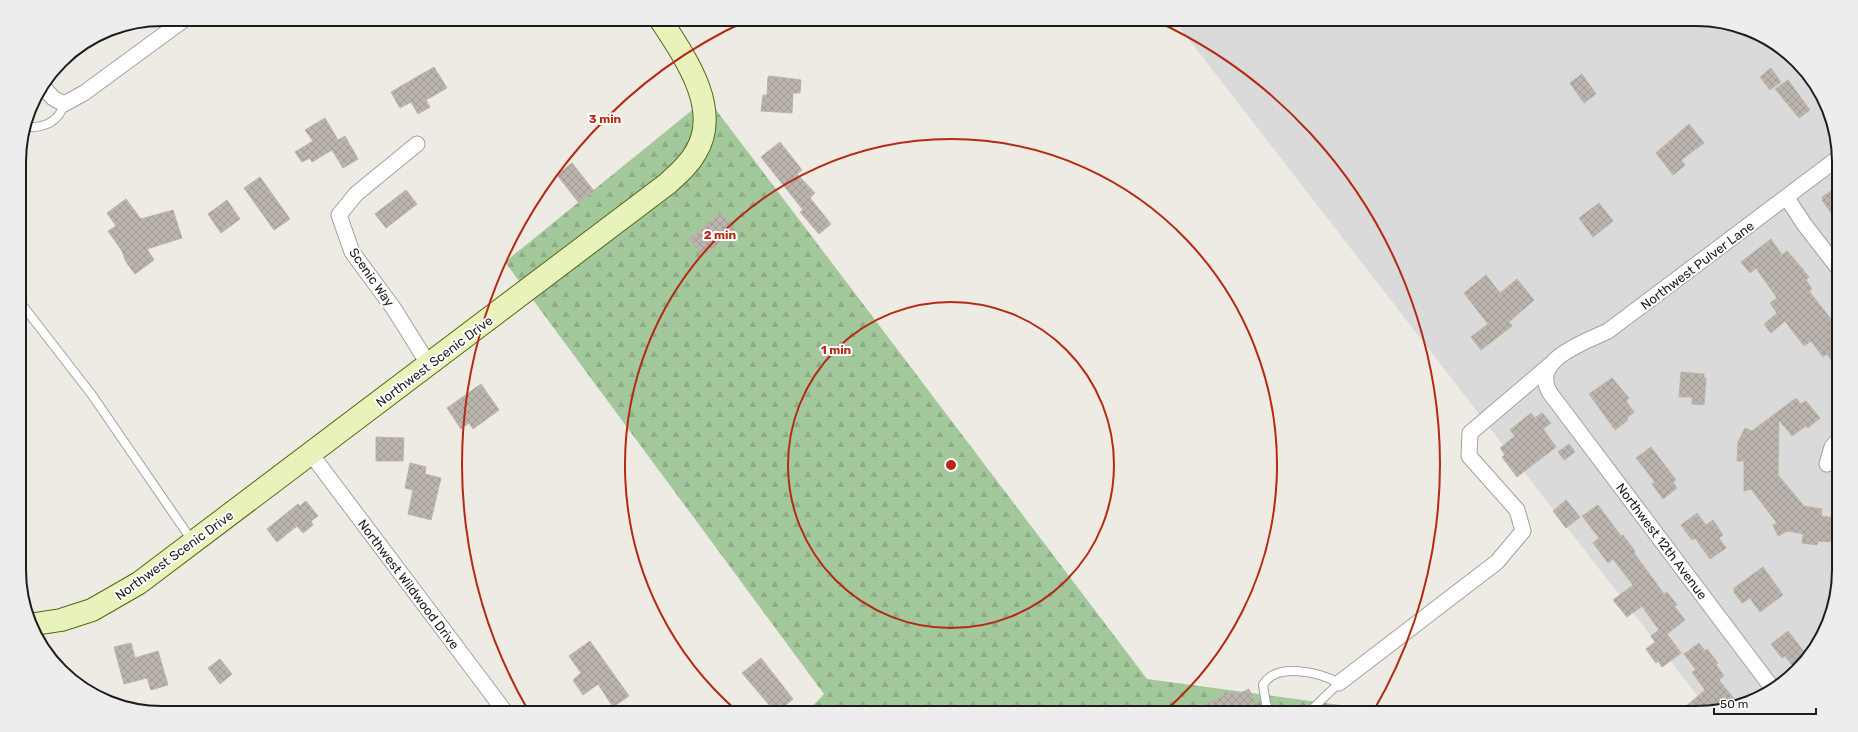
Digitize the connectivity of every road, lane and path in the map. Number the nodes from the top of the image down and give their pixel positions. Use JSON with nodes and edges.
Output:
{"nodes":[{"id":1,"x":175,"y":26,"type":"edge"},
{"id":2,"x":664,"y":26,"type":"edge"},
{"id":3,"x":46,"y":91,"type":"edge"},
{"id":4,"x":64,"y":104,"type":"junction"},
{"id":5,"x":31,"y":126,"type":"edge"},
{"id":6,"x":417,"y":144,"type":"dead end"},
{"id":7,"x":1832,"y":163,"type":"edge"},
{"id":8,"x":1787,"y":198,"type":"junction"},
{"id":9,"x":1832,"y":260,"type":"edge"},
{"id":10,"x":26,"y":310,"type":"edge"},
{"id":11,"x":1551,"y":364,"type":"junction"},
{"id":12,"x":429,"y":365,"type":"junction"},
{"id":13,"x":1832,"y":447,"type":"edge"},
{"id":14,"x":311,"y":454,"type":"junction"},
{"id":15,"x":1827,"y":464,"type":"dead end"},
{"id":16,"x":193,"y":542,"type":"junction"},
{"id":17,"x":37,"y":624,"type":"edge"},
{"id":18,"x":1340,"y":683,"type":"junction"},
{"id":19,"x":1769,"y":684,"type":"edge"},
{"id":20,"x":501,"y":706,"type":"edge"},
{"id":21,"x":1267,"y":706,"type":"edge"},
{"id":22,"x":1315,"y":706,"type":"edge"}],
"edges":[{"from":1,"to":4,"type":"street"},
{"from":2,"to":12,"type":"street","name":"Northwest Scenic Drive"},
{"from":3,"to":4,"type":"street"},
{"from":4,"to":5,"type":"lane"},
{"from":6,"to":12,"type":"street","name":"Scenic Way"},
{"from":7,"to":8,"type":"street","name":"Northwest Pulver Lane"},
{"from":8,"to":9,"type":"street"},
{"from":8,"to":11,"type":"street","name":"Northwest Pulver Lane"},
{"from":10,"to":16,"type":"lane"},
{"from":11,"to":18,"type":"street","name":"Northwest Pulver Lane"},
{"from":11,"to":19,"type":"street","name":"Northwest 12th Avenue"},
{"from":12,"to":14,"type":"street","name":"Northwest Scenic Drive"},
{"from":13,"to":15,"type":"street"},
{"from":14,"to":16,"type":"street","name":"Northwest Scenic Drive"},
{"from":14,"to":20,"type":"street","name":"Northwest Wildwood Drive"},
{"from":16,"to":17,"type":"street","name":"Northwest Scenic Drive"},
{"from":18,"to":21,"type":"lane"},
{"from":18,"to":22,"type":"lane"}]}
